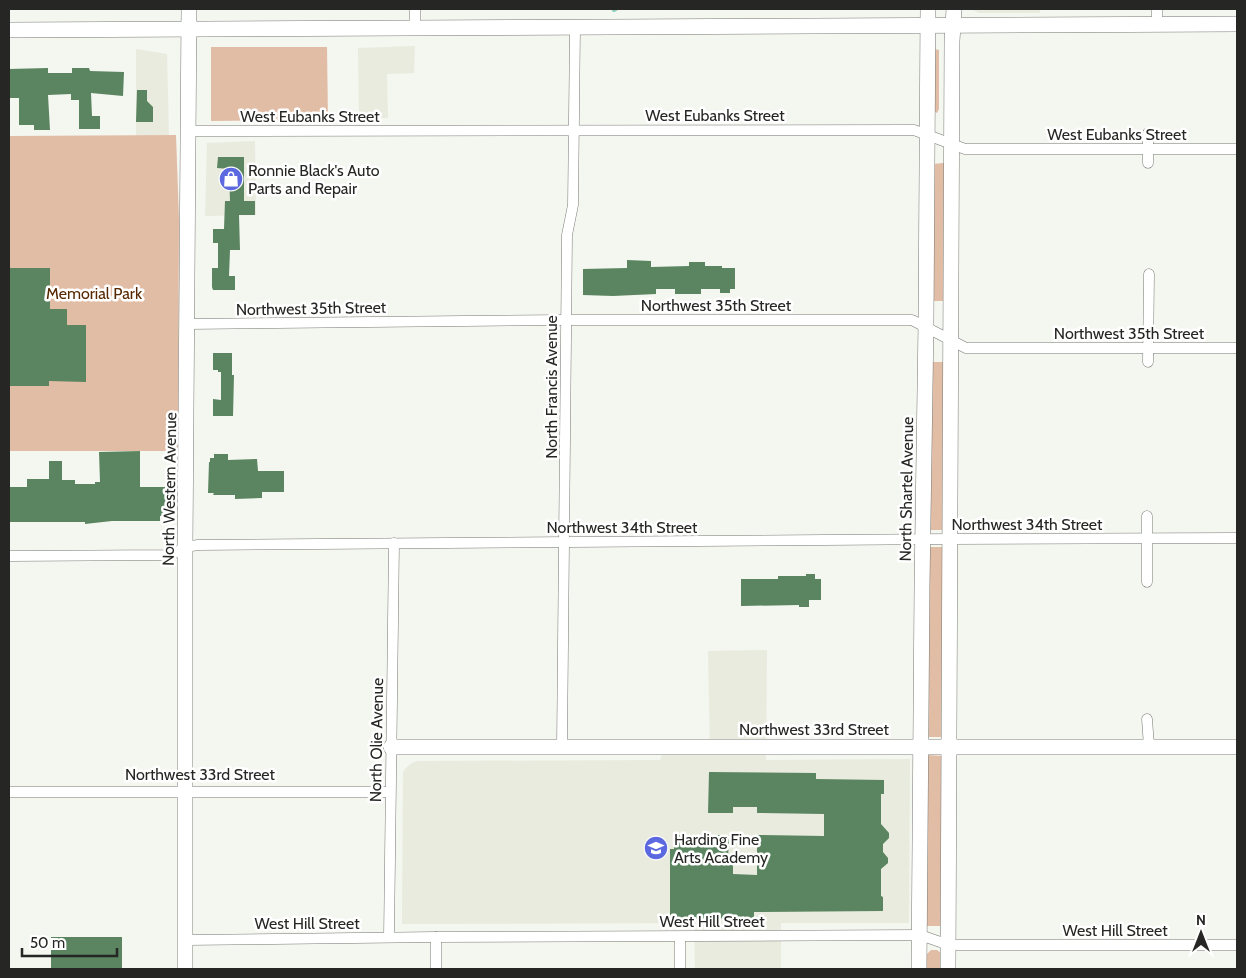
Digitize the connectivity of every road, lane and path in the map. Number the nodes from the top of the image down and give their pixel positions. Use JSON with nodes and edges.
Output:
{"nodes":[{"id":1,"x":189,"y":9,"type":"edge"},
{"id":2,"x":415,"y":9,"type":"edge"},
{"id":3,"x":928,"y":9,"type":"edge"},
{"id":4,"x":954,"y":9,"type":"edge"},
{"id":5,"x":1157,"y":9,"type":"edge"},
{"id":6,"x":1237,"y":24,"type":"edge"},
{"id":7,"x":928,"y":25,"type":"junction"},
{"id":8,"x":953,"y":25,"type":"junction"},
{"id":9,"x":1158,"y":25,"type":"junction"},
{"id":10,"x":189,"y":28,"type":"junction"},
{"id":11,"x":575,"y":28,"type":"junction"},
{"id":12,"x":415,"y":29,"type":"junction"},
{"id":13,"x":9,"y":30,"type":"edge"},
{"id":14,"x":574,"y":130,"type":"junction"},
{"id":15,"x":190,"y":131,"type":"junction"},
{"id":16,"x":1148,"y":133,"type":"dead end"},
{"id":17,"x":927,"y":135,"type":"junction"},
{"id":18,"x":952,"y":144,"type":"junction"},
{"id":19,"x":1148,"y":149,"type":"junction"},
{"id":20,"x":1237,"y":149,"type":"edge"},
{"id":21,"x":1148,"y":163,"type":"dead end"},
{"id":22,"x":1149,"y":274,"type":"dead end"},
{"id":23,"x":566,"y":320,"type":"junction"},
{"id":24,"x":188,"y":324,"type":"junction"},
{"id":25,"x":926,"y":328,"type":"junction"},
{"id":26,"x":951,"y":340,"type":"junction"},
{"id":27,"x":1148,"y":348,"type":"junction"},
{"id":28,"x":1237,"y":348,"type":"edge"},
{"id":29,"x":1148,"y":362,"type":"dead end"},
{"id":30,"x":1147,"y":516,"type":"dead end"},
{"id":31,"x":1237,"y":538,"type":"edge"},
{"id":32,"x":923,"y":539,"type":"junction"},
{"id":33,"x":950,"y":539,"type":"junction"},
{"id":34,"x":1147,"y":539,"type":"junction"},
{"id":35,"x":565,"y":542,"type":"junction"},
{"id":36,"x":394,"y":543,"type":"junction"},
{"id":37,"x":185,"y":547,"type":"junction"},
{"id":38,"x":9,"y":556,"type":"edge"},
{"id":39,"x":1147,"y":582,"type":"dead end"},
{"id":40,"x":1147,"y":718,"type":"dead end"},
{"id":41,"x":921,"y":746,"type":"junction"},
{"id":42,"x":950,"y":746,"type":"junction"},
{"id":43,"x":1149,"y":746,"type":"junction"},
{"id":44,"x":1237,"y":746,"type":"edge"},
{"id":45,"x":391,"y":747,"type":"junction"},
{"id":46,"x":562,"y":747,"type":"junction"},
{"id":47,"x":9,"y":792,"type":"edge"},
{"id":48,"x":185,"y":792,"type":"junction"},
{"id":49,"x":390,"y":792,"type":"junction"},
{"id":50,"x":920,"y":935,"type":"junction"},
{"id":51,"x":389,"y":937,"type":"junction"},
{"id":52,"x":436,"y":937,"type":"junction"},
{"id":53,"x":680,"y":937,"type":"junction"},
{"id":54,"x":185,"y":940,"type":"junction"},
{"id":55,"x":949,"y":945,"type":"junction"},
{"id":56,"x":1237,"y":945,"type":"edge"},
{"id":57,"x":185,"y":969,"type":"edge"},
{"id":58,"x":436,"y":969,"type":"edge"},
{"id":59,"x":680,"y":969,"type":"edge"},
{"id":60,"x":920,"y":969,"type":"edge"},
{"id":61,"x":948,"y":969,"type":"edge"}],
"edges":[{"from":1,"to":10,"type":"street","name":"North Western Avenue"},
{"from":2,"to":12,"type":"street"},
{"from":3,"to":7,"type":"street","name":"North Shartel Avenue"},
{"from":4,"to":8,"type":"street"},
{"from":5,"to":9,"type":"street"},
{"from":6,"to":9,"type":"street"},
{"from":7,"to":8,"type":"street"},
{"from":7,"to":11,"type":"street"},
{"from":7,"to":17,"type":"street","name":"North Shartel Avenue"},
{"from":8,"to":9,"type":"street"},
{"from":8,"to":18,"type":"street"},
{"from":10,"to":12,"type":"street"},
{"from":10,"to":13,"type":"street"},
{"from":10,"to":15,"type":"street","name":"North Western Avenue"},
{"from":11,"to":12,"type":"street"},
{"from":11,"to":14,"type":"street","name":"North Francis Avenue"},
{"from":14,"to":15,"type":"street","name":"West Eubanks Street"},
{"from":14,"to":17,"type":"street","name":"West Eubanks Street"},
{"from":14,"to":23,"type":"street","name":"North Francis Avenue"},
{"from":15,"to":24,"type":"street","name":"North Western Avenue"},
{"from":16,"to":19,"type":"street"},
{"from":17,"to":18,"type":"street","name":"West Eubanks Street"},
{"from":17,"to":25,"type":"street","name":"North Shartel Avenue"},
{"from":18,"to":19,"type":"street","name":"West Eubanks Street"},
{"from":18,"to":26,"type":"street"},
{"from":19,"to":20,"type":"street","name":"West Eubanks Street"},
{"from":19,"to":21,"type":"street"},
{"from":22,"to":27,"type":"street"},
{"from":23,"to":24,"type":"street","name":"Northwest 35th Street"},
{"from":23,"to":25,"type":"street","name":"Northwest 35th Street"},
{"from":23,"to":35,"type":"street","name":"North Francis Avenue"},
{"from":24,"to":37,"type":"street","name":"North Western Avenue"},
{"from":25,"to":26,"type":"street","name":"Northwest 35th Street"},
{"from":25,"to":32,"type":"street","name":"North Shartel Avenue"},
{"from":26,"to":27,"type":"street","name":"Northwest 35th Street"},
{"from":26,"to":33,"type":"street"},
{"from":27,"to":28,"type":"street","name":"Northwest 35th Street"},
{"from":27,"to":29,"type":"street"},
{"from":30,"to":34,"type":"street"},
{"from":31,"to":34,"type":"street","name":"Northwest 34th Street"},
{"from":32,"to":33,"type":"street","name":"Northwest 34th Street"},
{"from":32,"to":35,"type":"street","name":"Northwest 34th Street"},
{"from":32,"to":41,"type":"street","name":"North Shartel Avenue"},
{"from":33,"to":34,"type":"street","name":"Northwest 34th Street"},
{"from":33,"to":42,"type":"street"},
{"from":34,"to":39,"type":"street"},
{"from":35,"to":36,"type":"street","name":"Northwest 34th Street"},
{"from":35,"to":46,"type":"street","name":"North Francis Avenue"},
{"from":36,"to":37,"type":"street","name":"Northwest 34th Street"},
{"from":36,"to":45,"type":"street","name":"North Olie Avenue"},
{"from":37,"to":38,"type":"street","name":"Northwest 34th Street"},
{"from":37,"to":48,"type":"street","name":"North Western Avenue"},
{"from":40,"to":43,"type":"street"},
{"from":41,"to":42,"type":"street","name":"Northwest 33rd Street"},
{"from":41,"to":46,"type":"street","name":"Northwest 33rd Street"},
{"from":41,"to":50,"type":"street","name":"North Shartel Avenue"},
{"from":42,"to":43,"type":"street","name":"Northwest 33rd Street"},
{"from":42,"to":55,"type":"street"},
{"from":43,"to":44,"type":"street","name":"Northwest 33rd Street"},
{"from":45,"to":46,"type":"street","name":"Northwest 33rd Street"},
{"from":45,"to":49,"type":"street","name":"North Olie Avenue"},
{"from":47,"to":48,"type":"street","name":"Northwest 33rd Street"},
{"from":48,"to":49,"type":"street","name":"Northwest 33rd Street"},
{"from":48,"to":54,"type":"street","name":"North Western Avenue"},
{"from":49,"to":51,"type":"street","name":"North Olie Avenue"},
{"from":50,"to":53,"type":"street","name":"West Hill Street"},
{"from":50,"to":55,"type":"street","name":"West Hill Street"},
{"from":50,"to":60,"type":"street","name":"North Shartel Avenue"},
{"from":51,"to":52,"type":"street","name":"West Hill Street"},
{"from":51,"to":54,"type":"street","name":"West Hill Street"},
{"from":52,"to":53,"type":"street","name":"West Hill Street"},
{"from":52,"to":58,"type":"street"},
{"from":53,"to":59,"type":"street"},
{"from":54,"to":57,"type":"street","name":"North Western Avenue"},
{"from":55,"to":56,"type":"street","name":"West Hill Street"},
{"from":55,"to":61,"type":"street"}]}
